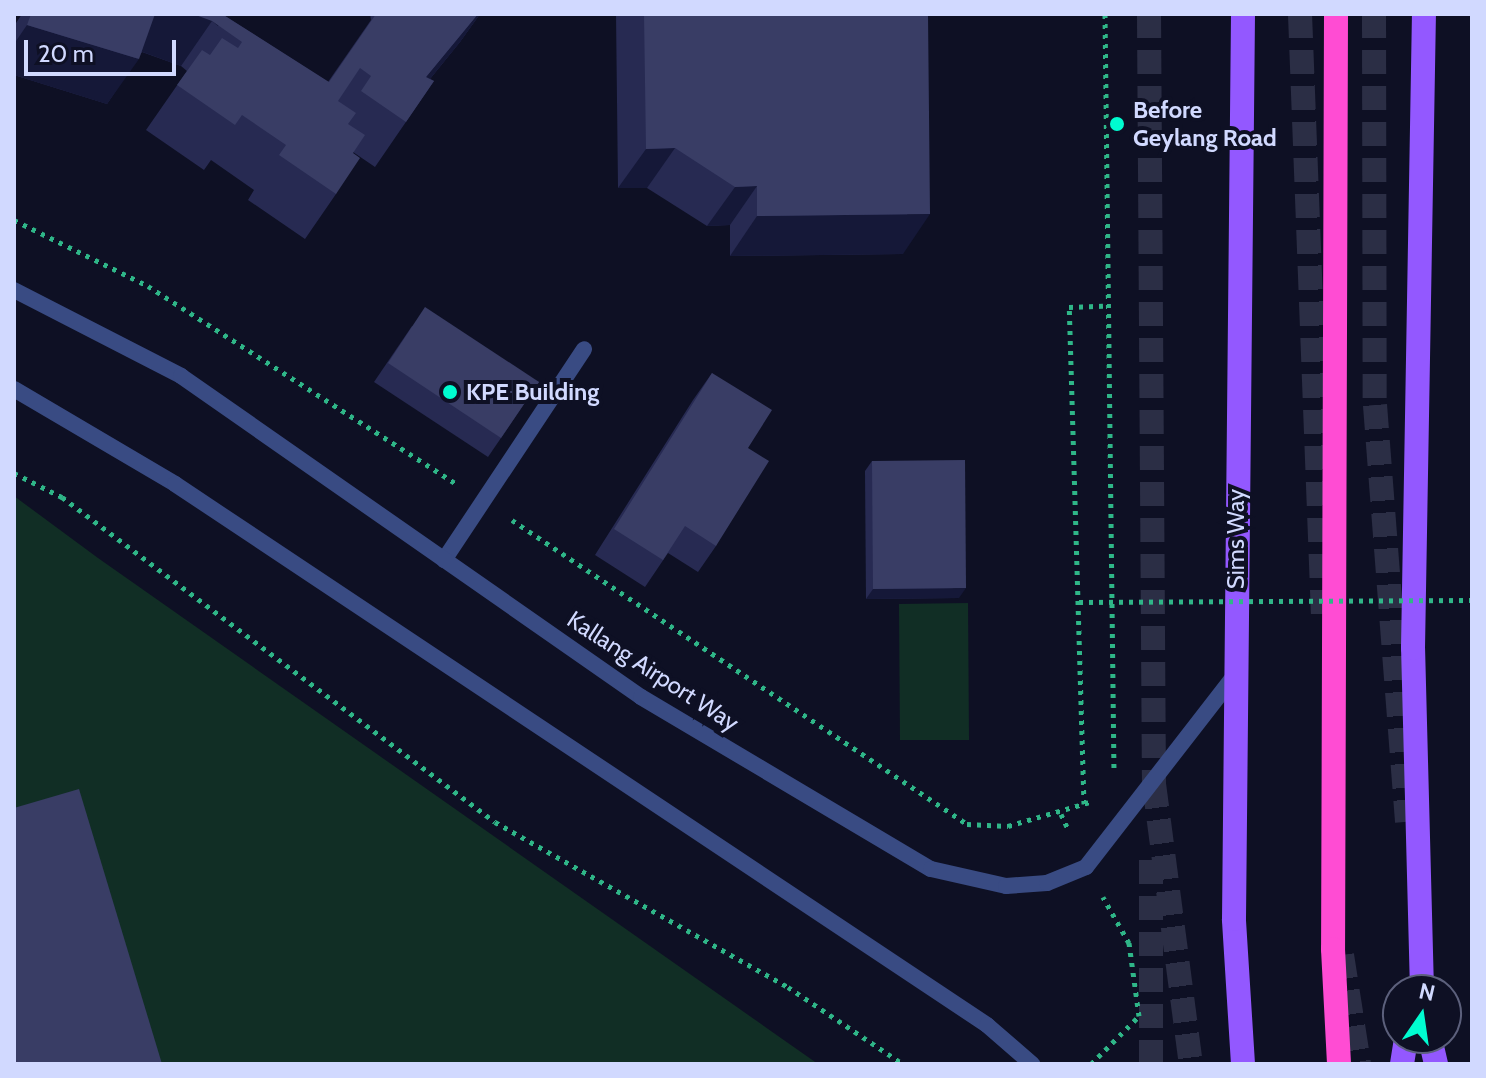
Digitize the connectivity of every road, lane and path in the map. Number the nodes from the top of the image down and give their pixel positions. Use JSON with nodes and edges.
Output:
{"nodes":[{"id":1,"x":1105,"y":14,"type":"edge"},
{"id":2,"x":1243,"y":14,"type":"edge"},
{"id":3,"x":1336,"y":14,"type":"edge"},
{"id":4,"x":1424,"y":14,"type":"edge"},
{"id":5,"x":14,"y":220,"type":"edge"},
{"id":6,"x":14,"y":290,"type":"edge"},
{"id":7,"x":1103,"y":306,"type":"junction"},
{"id":8,"x":584,"y":349,"type":"dead end"},
{"id":9,"x":14,"y":389,"type":"edge"},
{"id":10,"x":14,"y":473,"type":"edge"},
{"id":11,"x":483,"y":501,"type":"junction"},
{"id":12,"x":444,"y":560,"type":"junction"},
{"id":13,"x":1472,"y":600,"type":"edge"},
{"id":14,"x":1079,"y":602,"type":"junction"},
{"id":15,"x":1235,"y":675,"type":"junction"},
{"id":16,"x":1114,"y":777,"type":"dead end"},
{"id":17,"x":1099,"y":799,"type":"dead end"},
{"id":18,"x":1084,"y":804,"type":"junction"},
{"id":19,"x":1061,"y":814,"type":"junction"},
{"id":20,"x":1086,"y":867,"type":"junction"},
{"id":21,"x":1422,"y":974,"type":"edge"},
{"id":22,"x":903,"y":1064,"type":"edge"},
{"id":23,"x":1032,"y":1064,"type":"edge"},
{"id":24,"x":1091,"y":1064,"type":"edge"},
{"id":25,"x":1243,"y":1064,"type":"edge"},
{"id":26,"x":1339,"y":1064,"type":"edge"}],
"edges":[{"from":1,"to":7,"type":"path"},
{"from":2,"to":15,"type":"main road","name":"Sims Way"},
{"from":3,"to":26,"type":"highway"},
{"from":4,"to":21,"type":"main road"},
{"from":5,"to":11,"type":"path"},
{"from":6,"to":12,"type":"street","name":"Kallang Airport Way"},
{"from":7,"to":14,"type":"path"},
{"from":7,"to":16,"type":"path"},
{"from":8,"to":11,"type":"street"},
{"from":9,"to":23,"type":"street"},
{"from":10,"to":22,"type":"path"},
{"from":11,"to":12,"type":"street"},
{"from":11,"to":19,"type":"path"},
{"from":12,"to":20,"type":"street","name":"Kallang Airport Way"},
{"from":13,"to":14,"type":"path","bridge":true},
{"from":14,"to":18,"type":"path"},
{"from":15,"to":20,"type":"street","name":"Kallang Airport Way"},
{"from":15,"to":25,"type":"main road","name":"Sims Way"},
{"from":17,"to":18,"type":"path"},
{"from":18,"to":19,"type":"path"},
{"from":19,"to":20,"type":"path"},
{"from":20,"to":24,"type":"path"}]}
